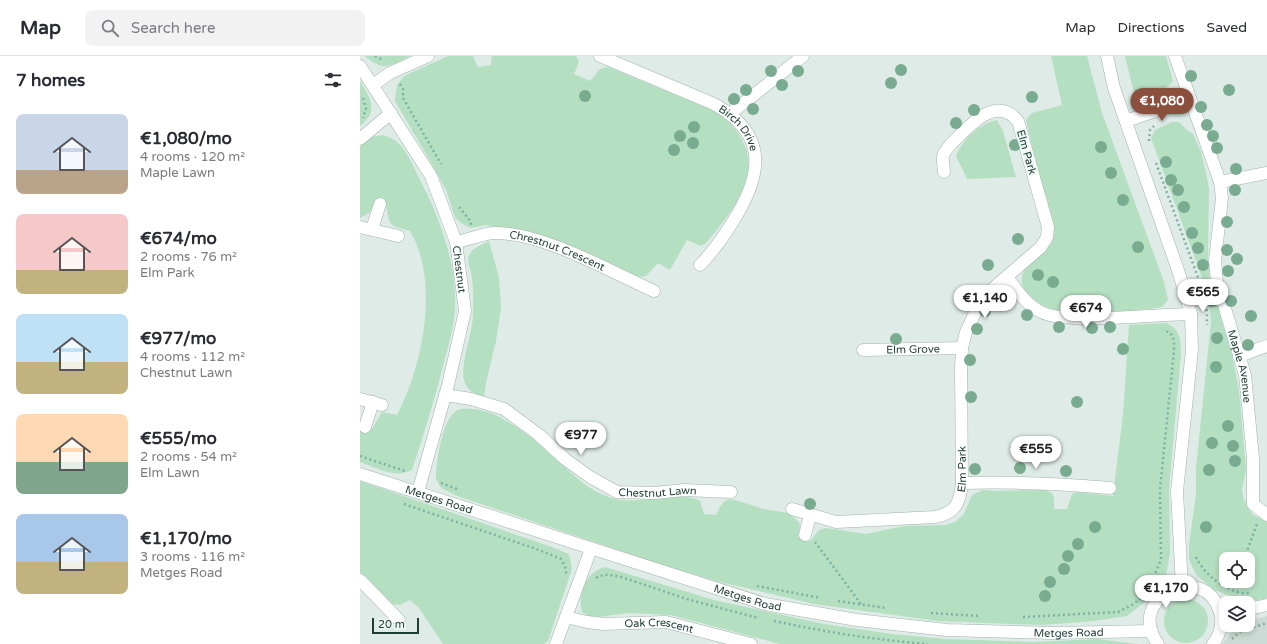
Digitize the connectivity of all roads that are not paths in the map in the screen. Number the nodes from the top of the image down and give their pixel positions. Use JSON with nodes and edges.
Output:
{"nodes":[{"id":1,"x":428,"y":56,"type":"edge"},
{"id":2,"x":600,"y":56,"type":"edge"},
{"id":3,"x":803,"y":56,"type":"edge"},
{"id":4,"x":1107,"y":56,"type":"edge"},
{"id":5,"x":1175,"y":56,"type":"edge"},
{"id":6,"x":360,"y":66,"type":"edge"},
{"id":7,"x":372,"y":84,"type":"junction"},
{"id":8,"x":1190,"y":99,"type":"junction"},
{"id":9,"x":391,"y":113,"type":"junction"},
{"id":10,"x":731,"y":113,"type":"junction"},
{"id":11,"x":1126,"y":121,"type":"junction"},
{"id":12,"x":360,"y":138,"type":"edge"},
{"id":13,"x":944,"y":172,"type":"dead end"},
{"id":14,"x":1267,"y":173,"type":"edge"},
{"id":15,"x":1220,"y":182,"type":"junction"},
{"id":16,"x":380,"y":204,"type":"dead end"},
{"id":17,"x":360,"y":227,"type":"edge"},
{"id":18,"x":372,"y":230,"type":"junction"},
{"id":19,"x":398,"y":236,"type":"dead end"},
{"id":20,"x":456,"y":242,"type":"junction"},
{"id":21,"x":700,"y":265,"type":"dead end"},
{"id":22,"x":1007,"y":277,"type":"junction"},
{"id":23,"x":654,"y":291,"type":"dead end"},
{"id":24,"x":1191,"y":314,"type":"junction"},
{"id":25,"x":1267,"y":346,"type":"edge"},
{"id":26,"x":962,"y":348,"type":"junction"},
{"id":27,"x":863,"y":350,"type":"dead end"},
{"id":28,"x":1239,"y":356,"type":"junction"},
{"id":29,"x":445,"y":395,"type":"junction"},
{"id":30,"x":360,"y":399,"type":"edge"},
{"id":31,"x":365,"y":427,"type":"dead end"},
{"id":32,"x":360,"y":474,"type":"edge"},
{"id":33,"x":962,"y":483,"type":"junction"},
{"id":34,"x":1110,"y":488,"type":"dead end"},
{"id":35,"x":418,"y":492,"type":"junction"},
{"id":36,"x":731,"y":492,"type":"dead end"},
{"id":37,"x":792,"y":509,"type":"dead end"},
{"id":38,"x":1265,"y":514,"type":"edge"},
{"id":39,"x":810,"y":515,"type":"junction"},
{"id":40,"x":806,"y":533,"type":"road end"},
{"id":41,"x":592,"y":549,"type":"junction"},
{"id":42,"x":360,"y":580,"type":"edge"},
{"id":43,"x":1182,"y":587,"type":"junction"},
{"id":44,"x":1267,"y":605,"type":"edge"},
{"id":45,"x":1219,"y":608,"type":"edge"},
{"id":46,"x":1255,"y":608,"type":"edge"},
{"id":47,"x":566,"y":617,"type":"junction"},
{"id":48,"x":399,"y":620,"type":"dead end"},
{"id":49,"x":1152,"y":631,"type":"junction"},
{"id":50,"x":1219,"y":632,"type":"edge"},
{"id":51,"x":556,"y":644,"type":"edge"},
{"id":52,"x":751,"y":644,"type":"edge"},
{"id":53,"x":1158,"y":644,"type":"edge"},
{"id":54,"x":1213,"y":644,"type":"edge"}],
"edges":[{"from":1,"to":7,"type":"street"},
{"from":2,"to":10,"type":"street","name":"Birch Drive"},
{"from":3,"to":10,"type":"street"},
{"from":4,"to":11,"type":"street"},
{"from":5,"to":8,"type":"street","name":"Maple Avenue"},
{"from":6,"to":7,"type":"street","name":"Chestnut"},
{"from":7,"to":9,"type":"street","name":"Chestnut"},
{"from":8,"to":11,"type":"street"},
{"from":8,"to":15,"type":"street","name":"Maple Avenue"},
{"from":9,"to":12,"type":"street"},
{"from":9,"to":20,"type":"street","name":"Chestnut"},
{"from":10,"to":21,"type":"street","name":"Birch Drive"},
{"from":11,"to":24,"type":"street"},
{"from":13,"to":22,"type":"street","name":"Elm Park"},
{"from":14,"to":15,"type":"street"},
{"from":15,"to":28,"type":"street","name":"Maple Avenue"},
{"from":16,"to":18,"type":"street"},
{"from":17,"to":18,"type":"street"},
{"from":18,"to":19,"type":"street"},
{"from":20,"to":23,"type":"street","name":"Chrestnut Crescent"},
{"from":20,"to":29,"type":"street","name":"Chestnut"},
{"from":22,"to":24,"type":"street"},
{"from":22,"to":26,"type":"street","name":"Elm Park"},
{"from":24,"to":43,"type":"street"},
{"from":25,"to":28,"type":"street"},
{"from":26,"to":27,"type":"street","name":"Elm Grove"},
{"from":26,"to":33,"type":"street","name":"Elm Park"},
{"from":28,"to":38,"type":"street","name":"Maple Avenue"},
{"from":29,"to":35,"type":"street","name":"Chestnut"},
{"from":29,"to":36,"type":"street","name":"Chestnut Lawn"},
{"from":30,"to":31,"type":"street"},
{"from":32,"to":35,"type":"street","name":"Metges Road"},
{"from":33,"to":34,"type":"street"},
{"from":33,"to":39,"type":"street","name":"Elm Park"},
{"from":35,"to":41,"type":"street","name":"Metges Road"},
{"from":37,"to":39,"type":"street","name":"Elm Park"},
{"from":39,"to":40,"type":"street"},
{"from":41,"to":47,"type":"street"},
{"from":41,"to":49,"type":"street","name":"Metges Road"},
{"from":42,"to":48,"type":"street"},
{"from":43,"to":45,"type":"street"},
{"from":43,"to":49,"type":"street"},
{"from":44,"to":46,"type":"street"},
{"from":47,"to":51,"type":"street"},
{"from":47,"to":52,"type":"street","name":"Oak Crescent"},
{"from":49,"to":53,"type":"street"},
{"from":50,"to":54,"type":"street"}]}
